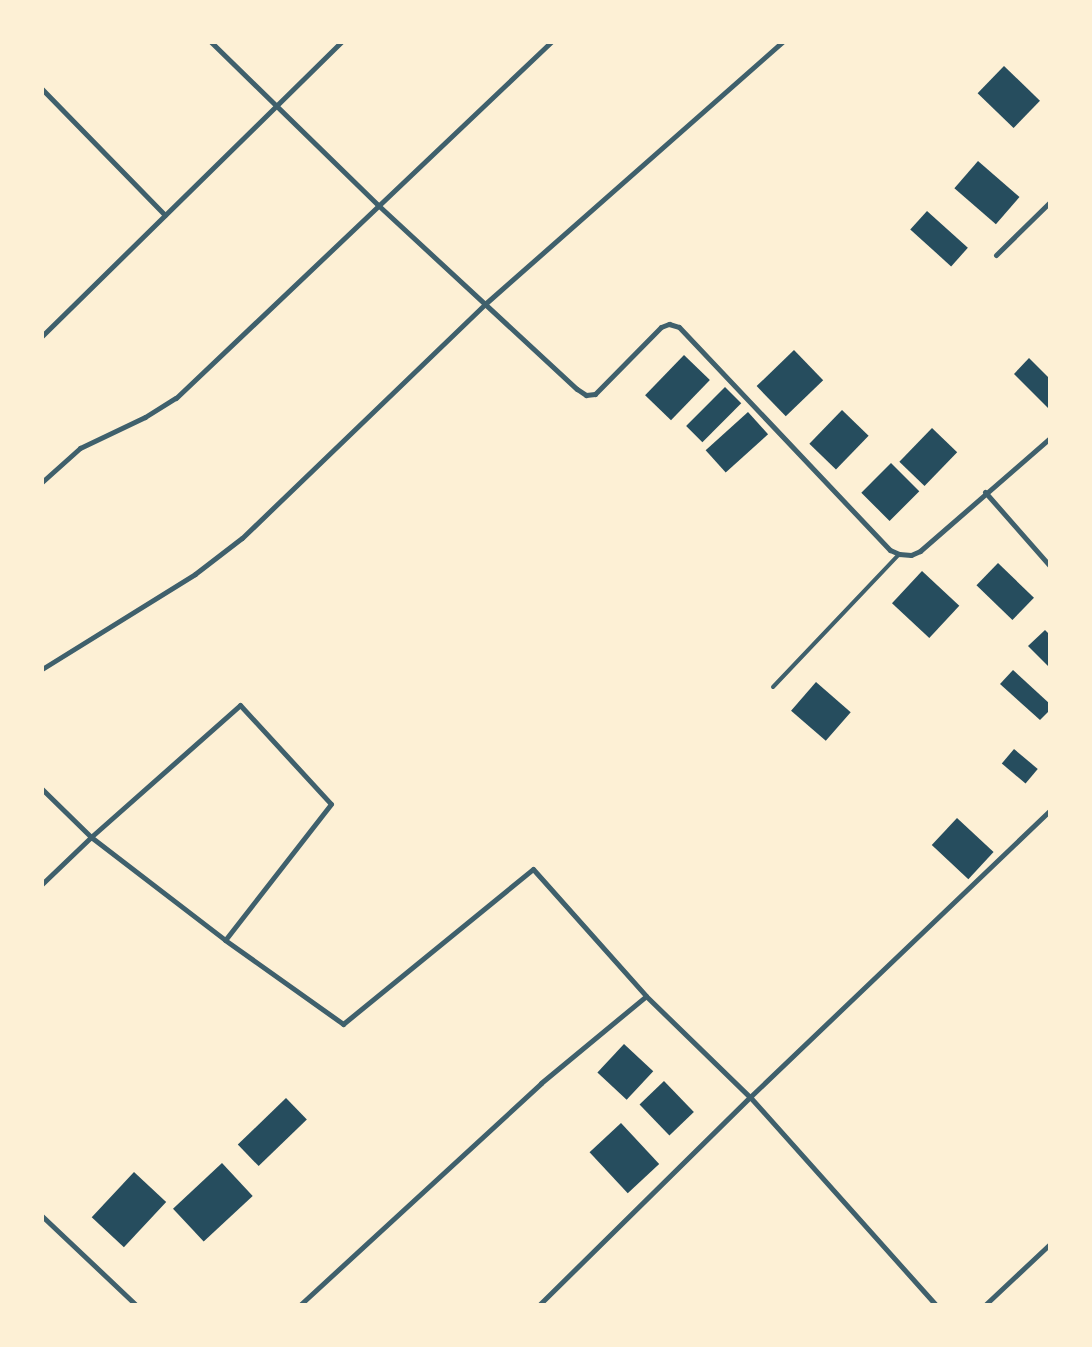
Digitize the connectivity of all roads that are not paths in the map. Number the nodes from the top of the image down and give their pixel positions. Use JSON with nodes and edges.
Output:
{"nodes":[{"id":1,"x":211,"y":42,"type":"edge"},
{"id":2,"x":341,"y":42,"type":"edge"},
{"id":3,"x":551,"y":42,"type":"edge"},
{"id":4,"x":782,"y":42,"type":"edge"},
{"id":5,"x":42,"y":89,"type":"edge"},
{"id":6,"x":277,"y":104,"type":"junction"},
{"id":7,"x":1050,"y":202,"type":"edge"},
{"id":8,"x":378,"y":205,"type":"junction"},
{"id":9,"x":166,"y":215,"type":"junction"},
{"id":10,"x":996,"y":255,"type":"dead end"},
{"id":11,"x":485,"y":304,"type":"junction"},
{"id":12,"x":42,"y":336,"type":"edge"},
{"id":13,"x":1050,"y":438,"type":"edge"},
{"id":14,"x":42,"y":482,"type":"edge"},
{"id":15,"x":985,"y":492,"type":"junction"},
{"id":16,"x":899,"y":554,"type":"junction"},
{"id":17,"x":1050,"y":566,"type":"edge"},
{"id":18,"x":42,"y":669,"type":"edge"},
{"id":19,"x":774,"y":687,"type":"dead end"},
{"id":20,"x":42,"y":789,"type":"edge"},
{"id":21,"x":1050,"y":810,"type":"edge"},
{"id":22,"x":90,"y":837,"type":"junction"},
{"id":23,"x":42,"y":884,"type":"edge"},
{"id":24,"x":225,"y":940,"type":"junction"},
{"id":25,"x":646,"y":996,"type":"junction"},
{"id":26,"x":750,"y":1097,"type":"junction"},
{"id":27,"x":42,"y":1216,"type":"edge"},
{"id":28,"x":1050,"y":1244,"type":"edge"},
{"id":29,"x":135,"y":1304,"type":"edge"},
{"id":30,"x":301,"y":1304,"type":"edge"},
{"id":31,"x":540,"y":1304,"type":"edge"},
{"id":32,"x":935,"y":1304,"type":"edge"},
{"id":33,"x":986,"y":1304,"type":"edge"}],
"edges":[{"from":1,"to":6,"type":"street"},
{"from":2,"to":6,"type":"street"},
{"from":3,"to":8,"type":"street"},
{"from":4,"to":11,"type":"street"},
{"from":5,"to":9,"type":"street"},
{"from":6,"to":8,"type":"street"},
{"from":6,"to":9,"type":"street"},
{"from":7,"to":10,"type":"street"},
{"from":8,"to":11,"type":"street"},
{"from":8,"to":14,"type":"street"},
{"from":9,"to":12,"type":"street"},
{"from":11,"to":16,"type":"street"},
{"from":11,"to":18,"type":"street"},
{"from":13,"to":15,"type":"street"},
{"from":15,"to":16,"type":"street"},
{"from":15,"to":17,"type":"street"},
{"from":16,"to":19,"type":"lane"},
{"from":20,"to":22,"type":"street"},
{"from":21,"to":26,"type":"street"},
{"from":22,"to":23,"type":"street"},
{"from":22,"to":24,"type":"street"},
{"from":22,"to":24,"type":"street"},
{"from":24,"to":25,"type":"street"},
{"from":25,"to":26,"type":"street"},
{"from":25,"to":30,"type":"street"},
{"from":26,"to":31,"type":"street"},
{"from":26,"to":32,"type":"street"},
{"from":27,"to":29,"type":"street"},
{"from":28,"to":33,"type":"street"}]}
